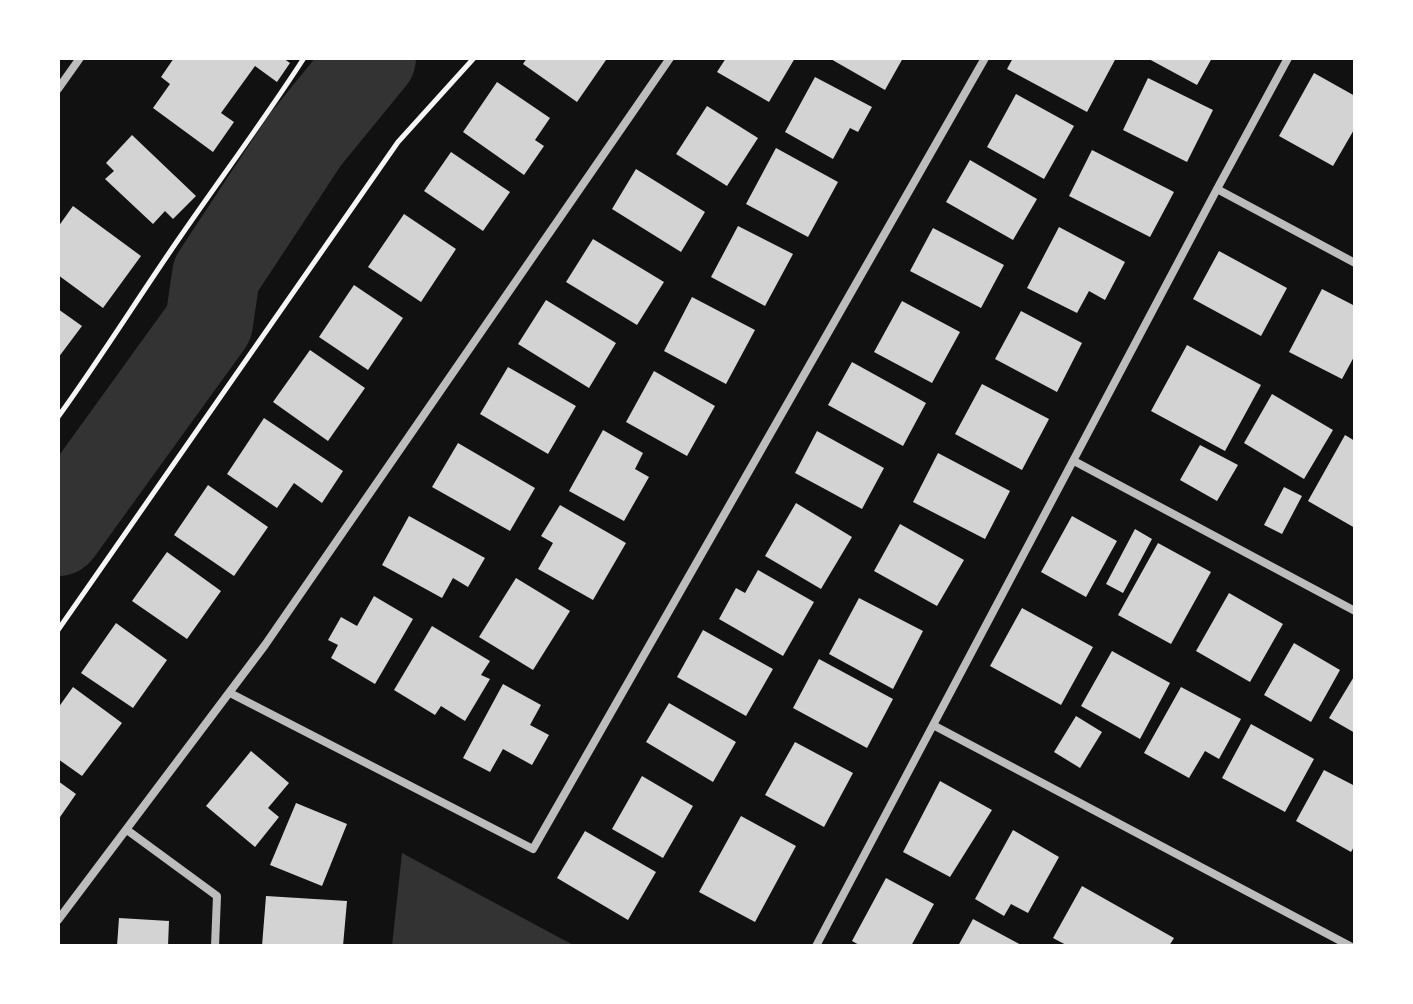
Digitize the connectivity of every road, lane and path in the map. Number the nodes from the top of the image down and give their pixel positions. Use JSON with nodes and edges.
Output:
{"nodes":[{"id":1,"x":80,"y":58,"type":"edge"},
{"id":2,"x":304,"y":58,"type":"edge"},
{"id":3,"x":474,"y":58,"type":"edge"},
{"id":4,"x":670,"y":58,"type":"edge"},
{"id":5,"x":985,"y":58,"type":"edge"},
{"id":6,"x":1288,"y":58,"type":"edge"},
{"id":7,"x":58,"y":89,"type":"edge"},
{"id":8,"x":1217,"y":189,"type":"junction"},
{"id":9,"x":1355,"y":263,"type":"edge"},
{"id":10,"x":58,"y":417,"type":"edge"},
{"id":11,"x":1074,"y":461,"type":"junction"},
{"id":12,"x":1355,"y":611,"type":"edge"},
{"id":13,"x":58,"y":630,"type":"edge"},
{"id":14,"x":230,"y":693,"type":"junction"},
{"id":15,"x":933,"y":725,"type":"junction"},
{"id":16,"x":127,"y":830,"type":"junction"},
{"id":17,"x":58,"y":920,"type":"edge"},
{"id":18,"x":215,"y":946,"type":"edge"},
{"id":19,"x":816,"y":946,"type":"edge"},
{"id":20,"x":1350,"y":946,"type":"edge"}],
"edges":[{"from":1,"to":7,"type":"street"},
{"from":2,"to":10,"type":"path"},
{"from":3,"to":13,"type":"path"},
{"from":4,"to":14,"type":"street"},
{"from":5,"to":14,"type":"street"},
{"from":6,"to":8,"type":"street"},
{"from":8,"to":9,"type":"street"},
{"from":8,"to":11,"type":"street"},
{"from":11,"to":12,"type":"street"},
{"from":11,"to":15,"type":"street"},
{"from":14,"to":16,"type":"street"},
{"from":15,"to":19,"type":"street"},
{"from":15,"to":20,"type":"street"},
{"from":16,"to":17,"type":"street"},
{"from":16,"to":18,"type":"street"}]}
